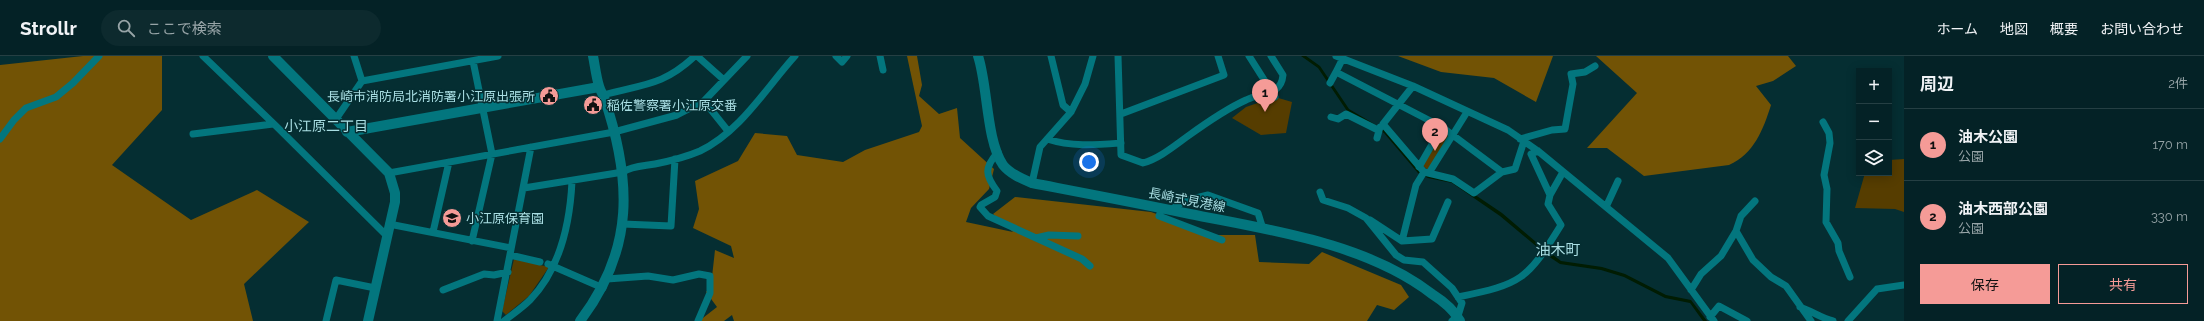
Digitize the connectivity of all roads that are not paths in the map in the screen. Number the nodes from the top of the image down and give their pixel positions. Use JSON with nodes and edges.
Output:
{"nodes":[{"id":1,"x":99,"y":56,"type":"edge"},
{"id":2,"x":203,"y":56,"type":"edge"},
{"id":3,"x":273,"y":56,"type":"edge"},
{"id":4,"x":354,"y":56,"type":"edge"},
{"id":5,"x":498,"y":56,"type":"edge"},
{"id":6,"x":696,"y":56,"type":"edge"},
{"id":7,"x":747,"y":56,"type":"edge"},
{"id":8,"x":783,"y":56,"type":"edge"},
{"id":9,"x":836,"y":56,"type":"edge"},
{"id":10,"x":847,"y":56,"type":"edge"},
{"id":11,"x":880,"y":56,"type":"edge"},
{"id":12,"x":978,"y":56,"type":"edge"},
{"id":13,"x":1051,"y":56,"type":"edge"},
{"id":14,"x":1093,"y":56,"type":"edge"},
{"id":15,"x":1118,"y":56,"type":"edge"},
{"id":16,"x":1218,"y":56,"type":"edge"},
{"id":17,"x":1249,"y":56,"type":"edge"},
{"id":18,"x":1271,"y":56,"type":"edge"},
{"id":19,"x":1336,"y":56,"type":"edge"},
{"id":20,"x":595,"y":57,"type":"edge"},
{"id":21,"x":1343,"y":58,"type":"junction"},
{"id":22,"x":793,"y":59,"type":"edge"},
{"id":23,"x":474,"y":61,"type":"junction"},
{"id":24,"x":1595,"y":66,"type":"dead end"},
{"id":25,"x":883,"y":70,"type":"dead end"},
{"id":26,"x":1336,"y":72,"type":"junction"},
{"id":27,"x":724,"y":80,"type":"junction"},
{"id":28,"x":362,"y":81,"type":"junction"},
{"id":29,"x":1330,"y":83,"type":"dead end"},
{"id":30,"x":1414,"y":86,"type":"junction"},
{"id":31,"x":601,"y":91,"type":"junction"},
{"id":32,"x":1274,"y":95,"type":"junction"},
{"id":33,"x":704,"y":101,"type":"junction"},
{"id":34,"x":1398,"y":105,"type":"junction"},
{"id":35,"x":483,"y":108,"type":"junction"},
{"id":36,"x":1071,"y":112,"type":"junction"},
{"id":37,"x":1467,"y":112,"type":"junction"},
{"id":38,"x":1121,"y":114,"type":"junction"},
{"id":39,"x":1331,"y":116,"type":"dead end"},
{"id":40,"x":336,"y":119,"type":"junction"},
{"id":41,"x":1823,"y":122,"type":"dead end"},
{"id":42,"x":273,"y":124,"type":"junction"},
{"id":43,"x":1383,"y":124,"type":"junction"},
{"id":44,"x":1442,"y":127,"type":"junction"},
{"id":45,"x":728,"y":131,"type":"junction"},
{"id":46,"x":347,"y":132,"type":"junction"},
{"id":47,"x":614,"y":132,"type":"junction"},
{"id":48,"x":193,"y":134,"type":"dead end"},
{"id":49,"x":1452,"y":134,"type":"junction"},
{"id":50,"x":1047,"y":139,"type":"junction"},
{"id":51,"x":0,"y":140,"type":"edge"},
{"id":52,"x":1522,"y":140,"type":"junction"},
{"id":53,"x":1121,"y":143,"type":"junction"},
{"id":54,"x":531,"y":147,"type":"junction"},
{"id":55,"x":1538,"y":151,"type":"junction"},
{"id":56,"x":998,"y":152,"type":"junction"},
{"id":57,"x":492,"y":154,"type":"junction"},
{"id":58,"x":675,"y":159,"type":"junction"},
{"id":59,"x":450,"y":162,"type":"junction"},
{"id":60,"x":1424,"y":171,"type":"junction"},
{"id":61,"x":623,"y":172,"type":"junction"},
{"id":62,"x":1502,"y":172,"type":"junction"},
{"id":63,"x":1563,"y":172,"type":"junction"},
{"id":64,"x":389,"y":173,"type":"junction"},
{"id":65,"x":572,"y":181,"type":"junction"},
{"id":66,"x":1618,"y":181,"type":"dead end"},
{"id":67,"x":1032,"y":183,"type":"junction"},
{"id":68,"x":524,"y":188,"type":"junction"},
{"id":69,"x":1320,"y":192,"type":"dead end"},
{"id":70,"x":1550,"y":195,"type":"junction"},
{"id":71,"x":1755,"y":201,"type":"dead end"},
{"id":72,"x":1448,"y":202,"type":"dead end"},
{"id":73,"x":1606,"y":207,"type":"junction"},
{"id":74,"x":1167,"y":209,"type":"junction"},
{"id":75,"x":1366,"y":218,"type":"junction"},
{"id":76,"x":389,"y":224,"type":"junction"},
{"id":77,"x":623,"y":224,"type":"junction"},
{"id":78,"x":1263,"y":229,"type":"junction"},
{"id":79,"x":433,"y":232,"type":"junction"},
{"id":80,"x":1736,"y":232,"type":"junction"},
{"id":81,"x":387,"y":236,"type":"junction"},
{"id":82,"x":1078,"y":236,"type":"dead end"},
{"id":83,"x":1036,"y":238,"type":"junction"},
{"id":84,"x":472,"y":240,"type":"junction"},
{"id":85,"x":1222,"y":240,"type":"dead end"},
{"id":86,"x":1402,"y":241,"type":"junction"},
{"id":87,"x":511,"y":252,"type":"junction"},
{"id":88,"x":540,"y":262,"type":"dead end"},
{"id":89,"x":551,"y":265,"type":"junction"},
{"id":90,"x":1090,"y":266,"type":"dead end"},
{"id":91,"x":508,"y":272,"type":"junction"},
{"id":92,"x":1850,"y":277,"type":"dead end"},
{"id":93,"x":605,"y":283,"type":"junction"},
{"id":94,"x":1904,"y":285,"type":"edge"},
{"id":95,"x":375,"y":288,"type":"junction"},
{"id":96,"x":443,"y":290,"type":"dead end"},
{"id":97,"x":1691,"y":290,"type":"junction"},
{"id":98,"x":1458,"y":297,"type":"junction"},
{"id":99,"x":1800,"y":306,"type":"junction"},
{"id":100,"x":1457,"y":319,"type":"edge"},
{"id":101,"x":1712,"y":319,"type":"edge"},
{"id":102,"x":326,"y":321,"type":"edge"},
{"id":103,"x":368,"y":321,"type":"edge"},
{"id":104,"x":497,"y":321,"type":"edge"},
{"id":105,"x":504,"y":321,"type":"edge"},
{"id":106,"x":580,"y":321,"type":"edge"},
{"id":107,"x":698,"y":321,"type":"edge"},
{"id":108,"x":1747,"y":321,"type":"edge"},
{"id":109,"x":1811,"y":321,"type":"edge"},
{"id":110,"x":1834,"y":321,"type":"edge"},
{"id":111,"x":1848,"y":321,"type":"edge"}],
"edges":[{"from":1,"to":51,"type":"street"},
{"from":2,"to":42,"type":"street"},
{"from":3,"to":40,"type":"street"},
{"from":4,"to":28,"type":"street"},
{"from":5,"to":23,"type":"street"},
{"from":6,"to":27,"type":"street"},
{"from":6,"to":31,"type":"street"},
{"from":7,"to":27,"type":"street"},
{"from":8,"to":22,"type":"street"},
{"from":9,"to":10,"type":"street"},
{"from":11,"to":25,"type":"street"},
{"from":12,"to":56,"type":"street","name":"長崎式見港線"},
{"from":13,"to":36,"type":"street"},
{"from":14,"to":36,"type":"street"},
{"from":15,"to":38,"type":"street"},
{"from":16,"to":38,"type":"street"},
{"from":17,"to":32,"type":"street"},
{"from":18,"to":32,"type":"street"},
{"from":19,"to":21,"type":"street"},
{"from":20,"to":31,"type":"street"},
{"from":21,"to":26,"type":"street"},
{"from":21,"to":30,"type":"street"},
{"from":22,"to":45,"type":"street"},
{"from":23,"to":28,"type":"street"},
{"from":23,"to":35,"type":"street"},
{"from":24,"to":52,"type":"street"},
{"from":26,"to":29,"type":"street"},
{"from":26,"to":34,"type":"street"},
{"from":27,"to":33,"type":"street"},
{"from":28,"to":40,"type":"street"},
{"from":30,"to":34,"type":"street"},
{"from":30,"to":37,"type":"street"},
{"from":31,"to":35,"type":"street"},
{"from":31,"to":47,"type":"street"},
{"from":32,"to":53,"type":"street"},
{"from":33,"to":45,"type":"street"},
{"from":33,"to":47,"type":"street"},
{"from":34,"to":43,"type":"street"},
{"from":34,"to":44,"type":"street"},
{"from":35,"to":46,"type":"street"},
{"from":35,"to":57,"type":"street"},
{"from":36,"to":50,"type":"street"},
{"from":37,"to":49,"type":"street"},
{"from":37,"to":52,"type":"street"},
{"from":38,"to":53,"type":"street"},
{"from":39,"to":43,"type":"street"},
{"from":40,"to":46,"type":"street"},
{"from":41,"to":92,"type":"street"},
{"from":42,"to":48,"type":"street"},
{"from":42,"to":81,"type":"street"},
{"from":43,"to":60,"type":"street"},
{"from":44,"to":49,"type":"street"},
{"from":44,"to":60,"type":"street"},
{"from":45,"to":58,"type":"street"},
{"from":46,"to":64,"type":"street"},
{"from":47,"to":54,"type":"street"},
{"from":47,"to":61,"type":"street"},
{"from":49,"to":60,"type":"street"},
{"from":49,"to":62,"type":"street"},
{"from":50,"to":53,"type":"street"},
{"from":50,"to":67,"type":"street"},
{"from":52,"to":55,"type":"street"},
{"from":52,"to":62,"type":"street"},
{"from":54,"to":57,"type":"street"},
{"from":54,"to":68,"type":"street"},
{"from":55,"to":63,"type":"street"},
{"from":55,"to":70,"type":"street"},
{"from":56,"to":67,"type":"street","name":"長崎式見港線"},
{"from":56,"to":83,"type":"street"},
{"from":57,"to":59,"type":"street"},
{"from":57,"to":84,"type":"street"},
{"from":58,"to":61,"type":"street"},
{"from":58,"to":77,"type":"street"},
{"from":59,"to":64,"type":"street"},
{"from":59,"to":79,"type":"street"},
{"from":60,"to":62,"type":"street"},
{"from":60,"to":86,"type":"street"},
{"from":61,"to":65,"type":"street"},
{"from":61,"to":77,"type":"street"},
{"from":63,"to":70,"type":"street"},
{"from":63,"to":73,"type":"street"},
{"from":64,"to":76,"type":"street"},
{"from":65,"to":68,"type":"street"},
{"from":65,"to":89,"type":"street"},
{"from":66,"to":73,"type":"street"},
{"from":67,"to":74,"type":"street","name":"長崎式見港線"},
{"from":68,"to":87,"type":"street"},
{"from":69,"to":75,"type":"street"},
{"from":70,"to":98,"type":"street"},
{"from":71,"to":80,"type":"street"},
{"from":72,"to":86,"type":"street"},
{"from":73,"to":97,"type":"street"},
{"from":74,"to":78,"type":"street","name":"長崎式見港線"},
{"from":74,"to":78,"type":"street"},
{"from":74,"to":85,"type":"street"},
{"from":75,"to":86,"type":"street"},
{"from":75,"to":98,"type":"street"},
{"from":76,"to":79,"type":"street"},
{"from":76,"to":81,"type":"street"},
{"from":77,"to":93,"type":"street"},
{"from":78,"to":100,"type":"street","name":"長崎式見港線"},
{"from":79,"to":84,"type":"street"},
{"from":80,"to":97,"type":"street"},
{"from":80,"to":99,"type":"street"},
{"from":81,"to":95,"type":"street"},
{"from":82,"to":83,"type":"street"},
{"from":83,"to":90,"type":"street"},
{"from":84,"to":87,"type":"street"},
{"from":87,"to":88,"type":"street"},
{"from":87,"to":91,"type":"street"},
{"from":89,"to":93,"type":"street"},
{"from":89,"to":105,"type":"street"},
{"from":91,"to":96,"type":"street"},
{"from":91,"to":104,"type":"street"},
{"from":93,"to":106,"type":"street"},
{"from":93,"to":107,"type":"street"},
{"from":94,"to":111,"type":"street"},
{"from":95,"to":102,"type":"street"},
{"from":95,"to":103,"type":"street"},
{"from":97,"to":101,"type":"street"},
{"from":98,"to":100,"type":"street"},
{"from":99,"to":109,"type":"street"},
{"from":99,"to":110,"type":"street"},
{"from":101,"to":108,"type":"street"}]}
